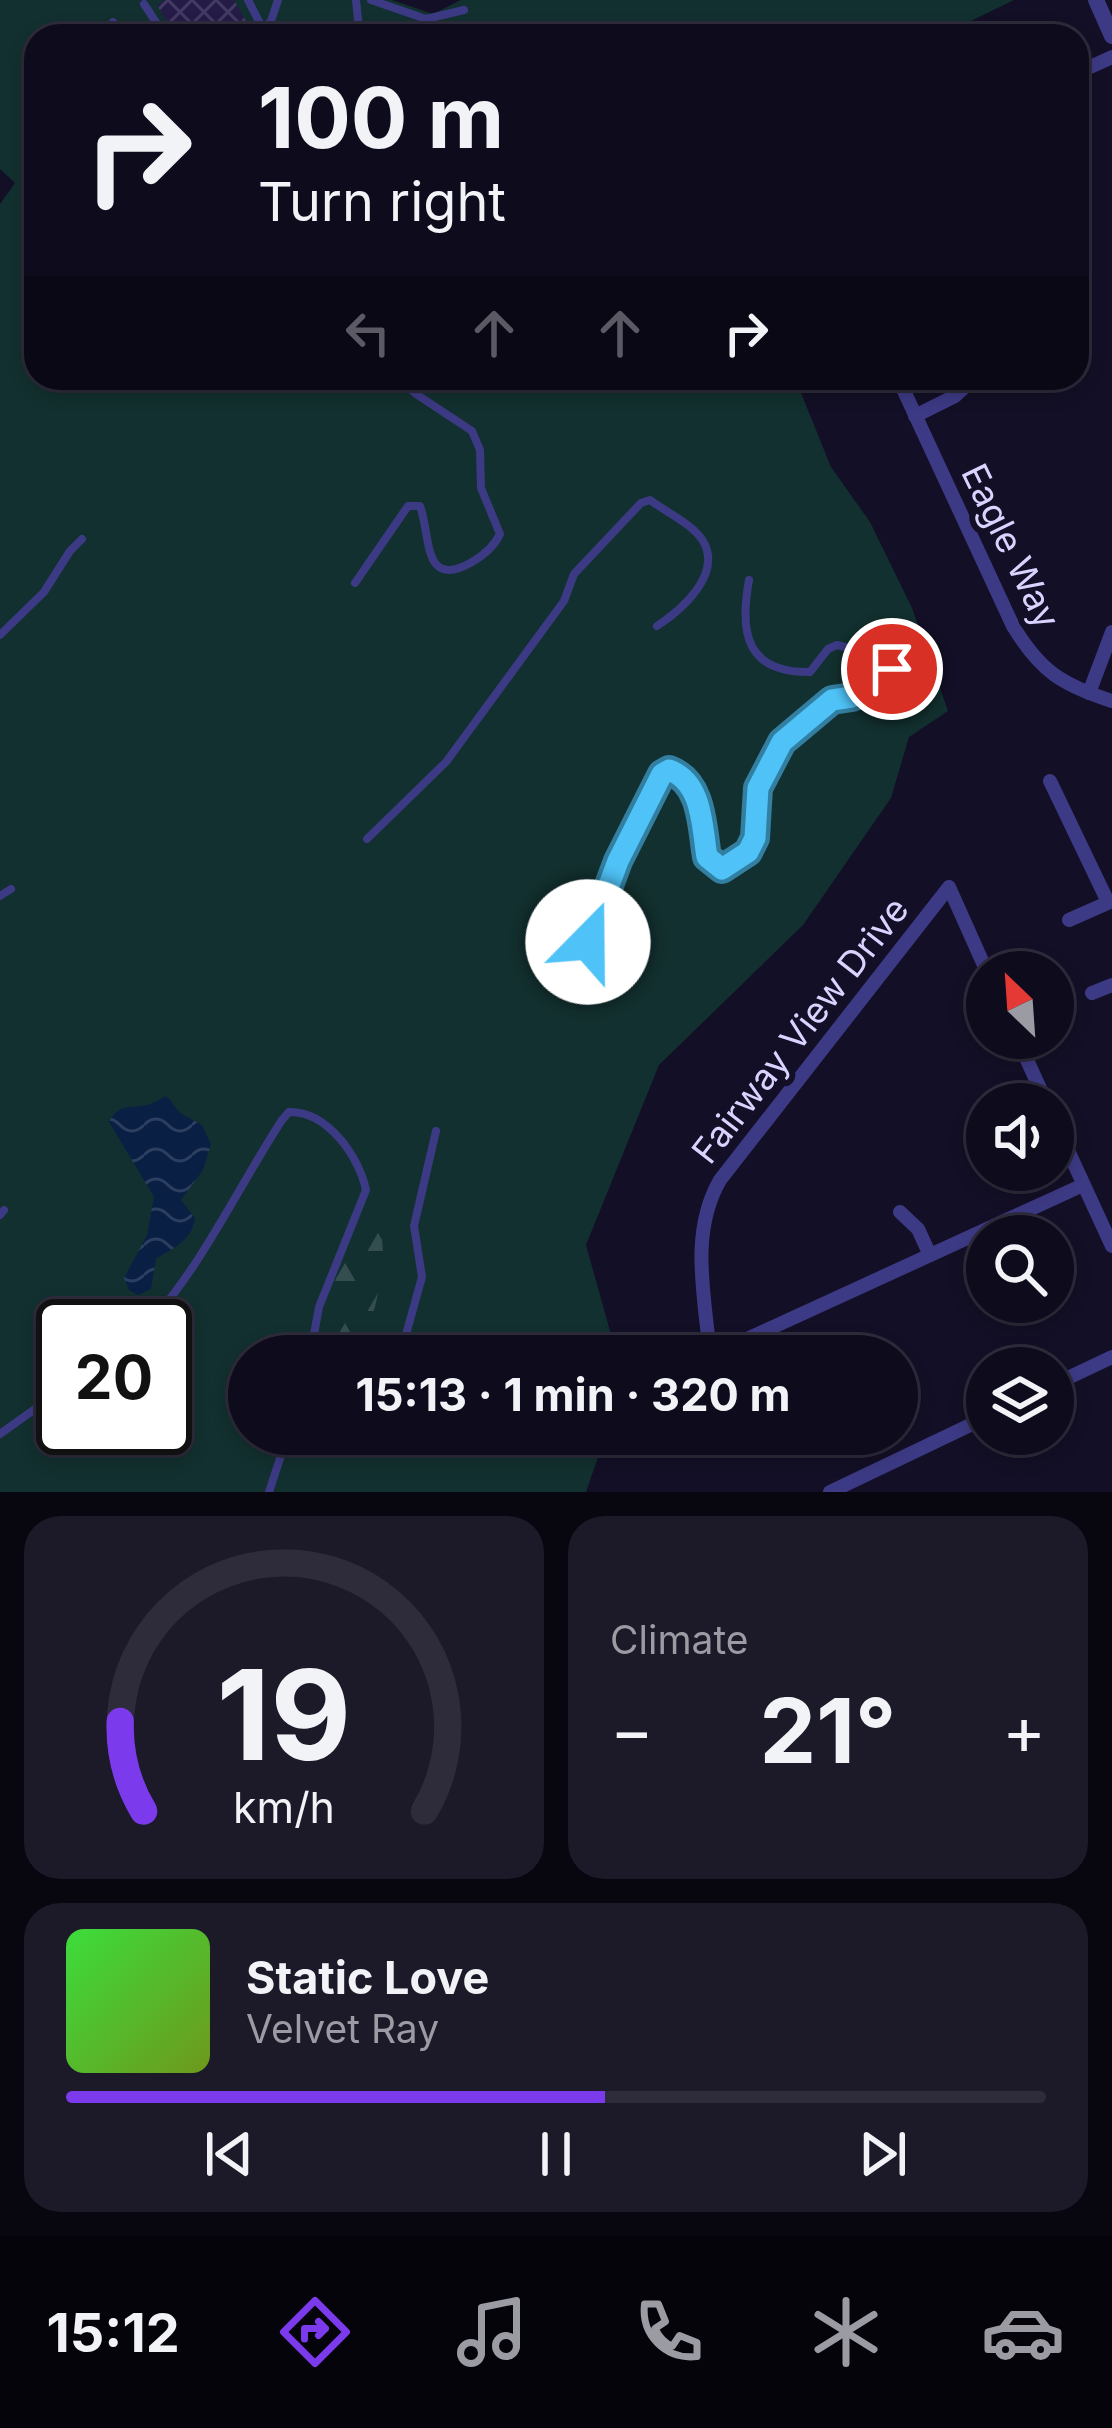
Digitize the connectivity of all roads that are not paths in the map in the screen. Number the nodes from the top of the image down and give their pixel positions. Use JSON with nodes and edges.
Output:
{"nodes":[{"id":1,"x":356,"y":0,"type":"edge"},
{"id":2,"x":370,"y":0,"type":"edge"},
{"id":3,"x":1096,"y":0,"type":"edge"},
{"id":4,"x":144,"y":4,"type":"dead end"},
{"id":5,"x":464,"y":10,"type":"dead end"},
{"id":6,"x":157,"y":24,"type":"edge"},
{"id":7,"x":1112,"y":36,"type":"edge"},
{"id":8,"x":412,"y":390,"type":"edge"},
{"id":9,"x":903,"y":390,"type":"edge"},
{"id":10,"x":962,"y":390,"type":"edge"},
{"id":11,"x":915,"y":416,"type":"junction"},
{"id":12,"x":82,"y":539,"type":"dead end"},
{"id":13,"x":749,"y":580,"type":"dead end"},
{"id":14,"x":355,"y":584,"type":"dead end"},
{"id":15,"x":657,"y":626,"type":"dead end"},
{"id":16,"x":1112,"y":632,"type":"edge"},
{"id":17,"x":0,"y":635,"type":"edge"},
{"id":18,"x":1089,"y":694,"type":"junction"},
{"id":19,"x":1112,"y":701,"type":"edge"},
{"id":20,"x":1050,"y":781,"type":"dead end"},
{"id":21,"x":367,"y":839,"type":"dead end"},
{"id":22,"x":11,"y":889,"type":"dead end"},
{"id":23,"x":0,"y":896,"type":"edge"},
{"id":24,"x":1110,"y":902,"type":"edge"},
{"id":25,"x":1069,"y":920,"type":"dead end"},
{"id":26,"x":588,"y":942,"type":"dead end"},
{"id":27,"x":978,"y":951,"type":"edge"},
{"id":28,"x":1112,"y":985,"type":"edge"},
{"id":29,"x":1093,"y":994,"type":"dead end"},
{"id":30,"x":436,"y":1131,"type":"dead end"},
{"id":31,"x":1074,"y":1165,"type":"edge"},
{"id":32,"x":1083,"y":1185,"type":"junction"},
{"id":33,"x":900,"y":1212,"type":"dead end"},
{"id":34,"x":1112,"y":1246,"type":"edge"},
{"id":35,"x":930,"y":1256,"type":"junction"},
{"id":36,"x":169,"y":1299,"type":"edge"},
{"id":37,"x":314,"y":1335,"type":"edge"},
{"id":38,"x":406,"y":1335,"type":"edge"},
{"id":39,"x":708,"y":1335,"type":"edge"},
{"id":40,"x":756,"y":1335,"type":"edge"},
{"id":41,"x":1112,"y":1357,"type":"edge"},
{"id":42,"x":1074,"y":1375,"type":"edge"},
{"id":43,"x":36,"y":1404,"type":"edge"},
{"id":44,"x":966,"y":1427,"type":"edge"},
{"id":45,"x":0,"y":1434,"type":"edge"},
{"id":46,"x":281,"y":1455,"type":"edge"},
{"id":47,"x":268,"y":1492,"type":"edge"},
{"id":48,"x":830,"y":1492,"type":"edge"}],
"edges":[{"from":1,"to":2,"type":"lane"},
{"from":2,"to":5,"type":"lane"},
{"from":3,"to":7,"type":"street"},
{"from":4,"to":6,"type":"lane"},
{"from":8,"to":14,"type":"lane"},
{"from":9,"to":11,"type":"street","name":"Eagle Way"},
{"from":10,"to":11,"type":"street"},
{"from":11,"to":18,"type":"street","name":"Eagle Way"},
{"from":12,"to":17,"type":"lane"},
{"from":13,"to":26,"type":"lane"},
{"from":15,"to":21,"type":"lane"},
{"from":16,"to":18,"type":"street"},
{"from":18,"to":19,"type":"street","name":"Eagle Way"},
{"from":20,"to":24,"type":"street"},
{"from":22,"to":23,"type":"lane"},
{"from":24,"to":25,"type":"street"},
{"from":27,"to":39,"type":"street","name":"Fairway View Drive"},
{"from":28,"to":29,"type":"street"},
{"from":30,"to":38,"type":"lane"},
{"from":31,"to":32,"type":"street"},
{"from":32,"to":34,"type":"street"},
{"from":32,"to":35,"type":"street"},
{"from":33,"to":35,"type":"street"},
{"from":35,"to":40,"type":"street"},
{"from":36,"to":37,"type":"lane"},
{"from":41,"to":42,"type":"street"},
{"from":43,"to":45,"type":"lane"},
{"from":44,"to":48,"type":"street"},
{"from":46,"to":47,"type":"lane"}]}
